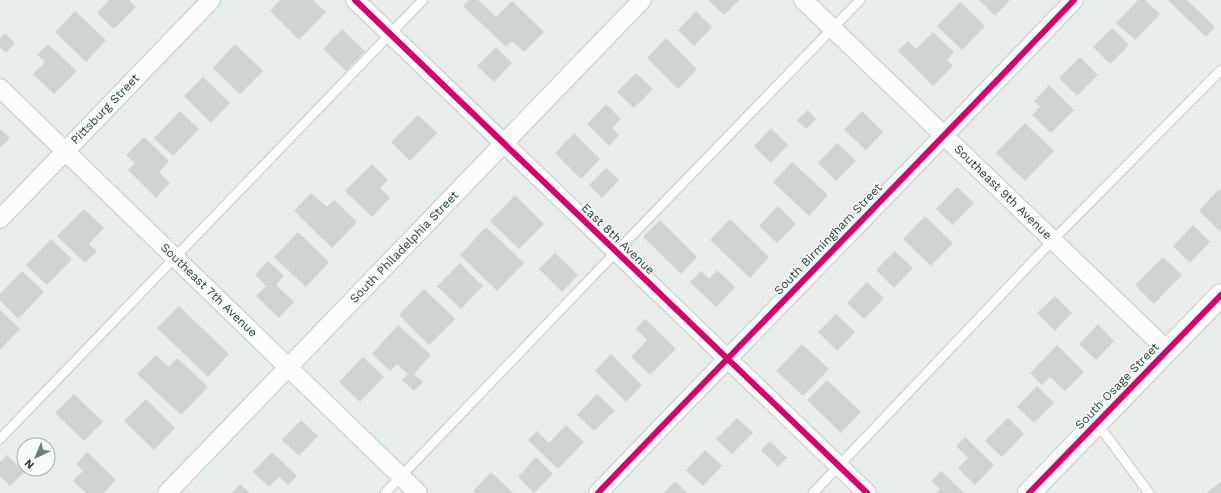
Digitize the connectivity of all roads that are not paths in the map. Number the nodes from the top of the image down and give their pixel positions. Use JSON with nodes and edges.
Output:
{"nodes":[{"id":1,"x":211,"y":0,"type":"edge"},
{"id":2,"x":355,"y":0,"type":"edge"},
{"id":3,"x":423,"y":0,"type":"edge"},
{"id":4,"x":642,"y":0,"type":"edge"},
{"id":5,"x":803,"y":0,"type":"edge"},
{"id":6,"x":860,"y":0,"type":"edge"},
{"id":7,"x":1074,"y":0,"type":"edge"},
{"id":8,"x":833,"y":28,"type":"junction"},
{"id":9,"x":390,"y":34,"type":"junction"},
{"id":10,"x":1221,"y":70,"type":"edge"},
{"id":11,"x":0,"y":88,"type":"edge"},
{"id":12,"x":945,"y":136,"type":"junction"},
{"id":13,"x":504,"y":143,"type":"junction"},
{"id":14,"x":66,"y":151,"type":"junction"},
{"id":15,"x":0,"y":219,"type":"edge"},
{"id":16,"x":1053,"y":240,"type":"junction"},
{"id":17,"x":616,"y":252,"type":"junction"},
{"id":18,"x":176,"y":258,"type":"junction"},
{"id":19,"x":1218,"y":304,"type":"edge"},
{"id":20,"x":1167,"y":350,"type":"junction"},
{"id":21,"x":727,"y":358,"type":"junction"},
{"id":22,"x":289,"y":367,"type":"junction"},
{"id":23,"x":1097,"y":423,"type":"junction"},
{"id":24,"x":0,"y":440,"type":"edge"},
{"id":25,"x":839,"y":466,"type":"junction"},
{"id":26,"x":401,"y":476,"type":"junction"},
{"id":27,"x":167,"y":493,"type":"edge"},
{"id":28,"x":385,"y":493,"type":"edge"},
{"id":29,"x":418,"y":493,"type":"edge"},
{"id":30,"x":598,"y":493,"type":"edge"},
{"id":31,"x":813,"y":493,"type":"edge"},
{"id":32,"x":867,"y":493,"type":"edge"},
{"id":33,"x":1029,"y":493,"type":"edge"},
{"id":34,"x":1150,"y":493,"type":"edge"}],
"edges":[{"from":1,"to":14,"type":"street","name":"Pittsburg Street"},
{"from":2,"to":9,"type":"street","name":"East 8th Avenue"},
{"from":3,"to":9,"type":"lane"},
{"from":4,"to":13,"type":"street","name":"South Philadelphia Street"},
{"from":5,"to":8,"type":"street","name":"Southeast 9th Avenue"},
{"from":6,"to":8,"type":"lane"},
{"from":7,"to":12,"type":"street","name":"South Birmingham Street"},
{"from":8,"to":12,"type":"street","name":"Southeast 9th Avenue"},
{"from":8,"to":17,"type":"lane"},
{"from":9,"to":13,"type":"street","name":"East 8th Avenue"},
{"from":9,"to":18,"type":"lane"},
{"from":10,"to":16,"type":"lane"},
{"from":11,"to":14,"type":"street","name":"Southeast 7th Avenue"},
{"from":12,"to":16,"type":"street","name":"Southeast 9th Avenue"},
{"from":12,"to":21,"type":"street","name":"South Birmingham Street"},
{"from":13,"to":17,"type":"street","name":"East 8th Avenue"},
{"from":13,"to":22,"type":"street","name":"South Philadelphia Street"},
{"from":14,"to":15,"type":"street","name":"Pittsburg Street"},
{"from":14,"to":18,"type":"street","name":"Southeast 7th Avenue"},
{"from":16,"to":20,"type":"street","name":"Southeast 9th Avenue"},
{"from":16,"to":25,"type":"lane"},
{"from":17,"to":21,"type":"street","name":"East 8th Avenue"},
{"from":17,"to":26,"type":"lane"},
{"from":18,"to":22,"type":"street","name":"Southeast 7th Avenue"},
{"from":18,"to":24,"type":"lane"},
{"from":19,"to":20,"type":"street","name":"South Osage Street"},
{"from":20,"to":23,"type":"street","name":"South Osage Street"},
{"from":21,"to":25,"type":"street","name":"East 8th Avenue"},
{"from":21,"to":30,"type":"street","name":"South Birmingham Street"},
{"from":22,"to":26,"type":"street","name":"Southeast 7th Avenue"},
{"from":22,"to":27,"type":"street","name":"South Philadelphia Street"},
{"from":23,"to":33,"type":"street","name":"South Osage Street"},
{"from":23,"to":34,"type":"lane"},
{"from":25,"to":31,"type":"lane"},
{"from":25,"to":32,"type":"street","name":"East 8th Avenue"},
{"from":26,"to":28,"type":"lane"},
{"from":26,"to":29,"type":"street","name":"Southeast 7th Avenue"}]}
